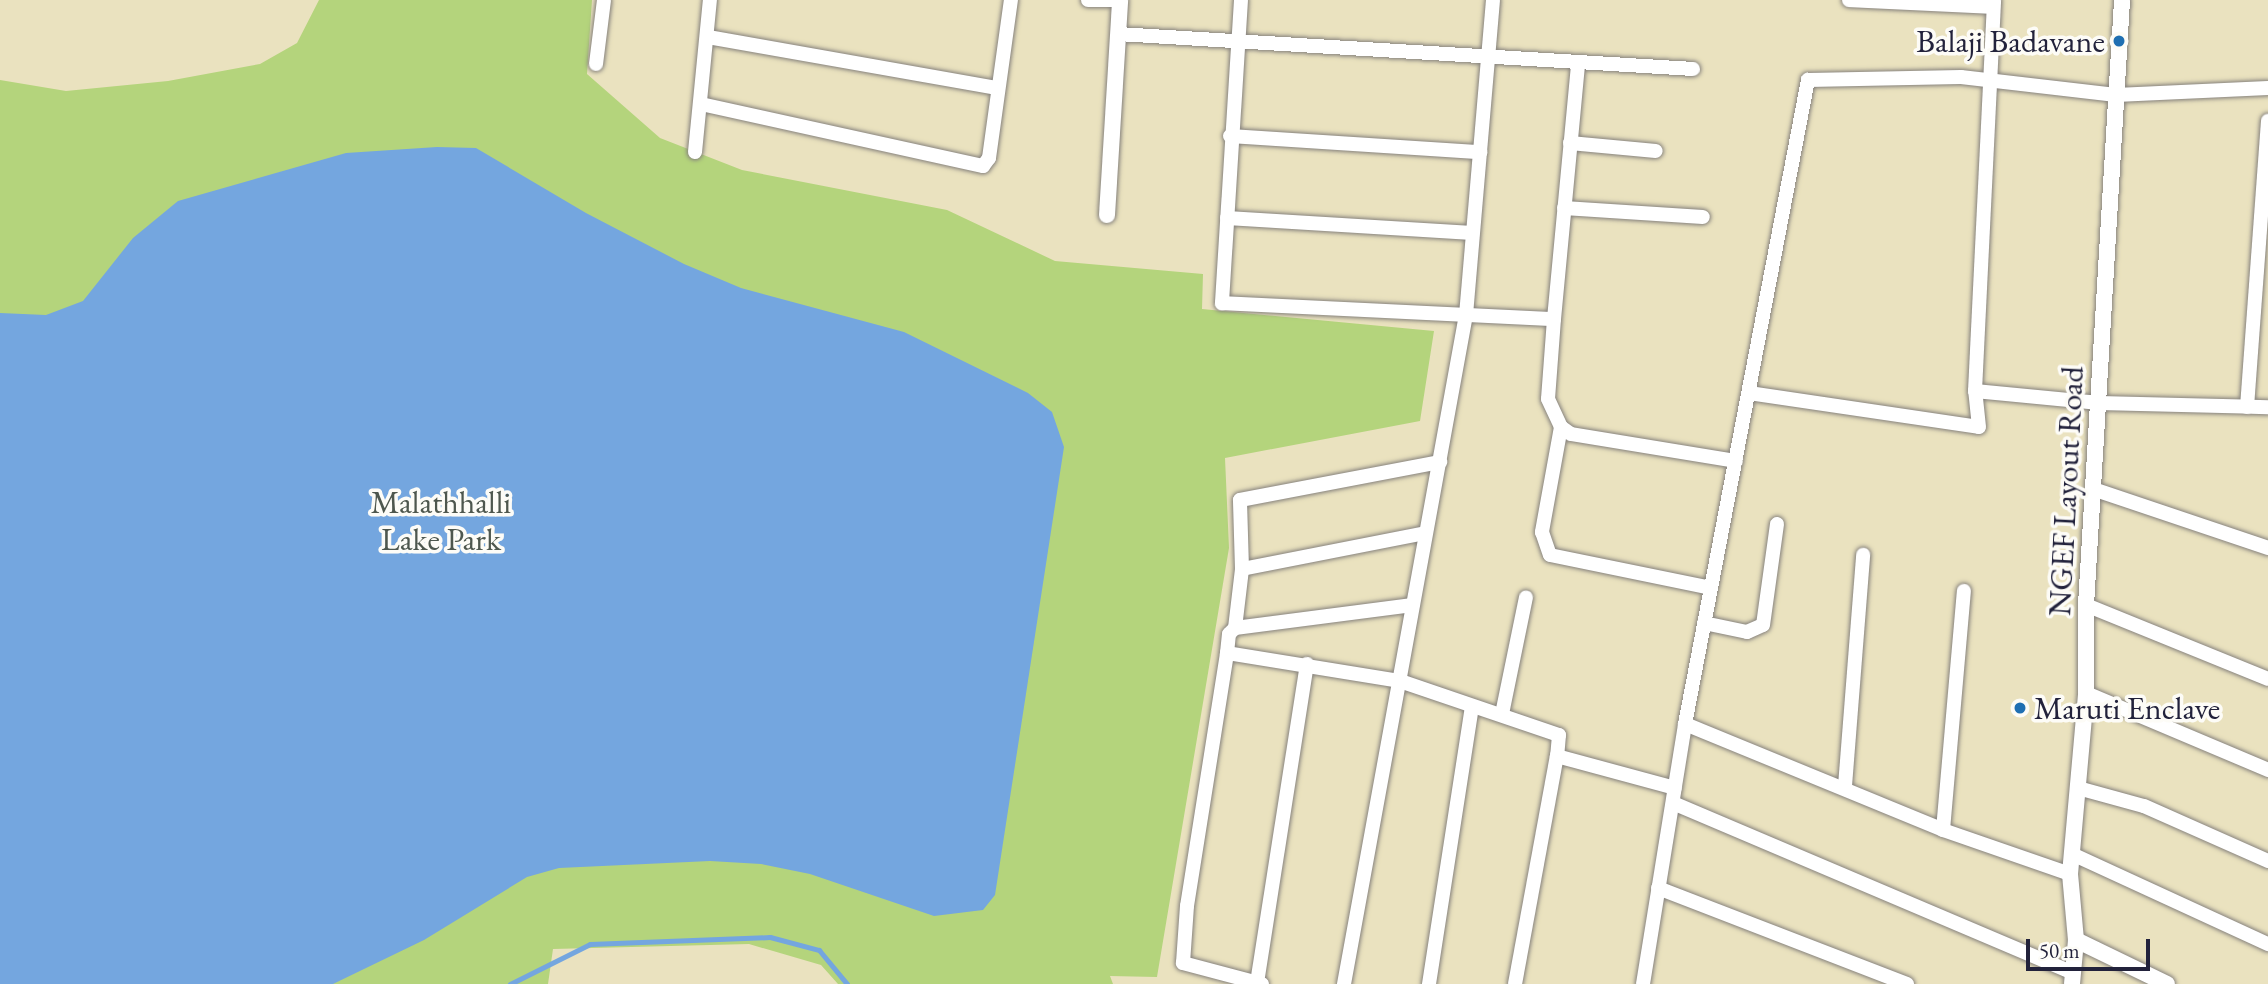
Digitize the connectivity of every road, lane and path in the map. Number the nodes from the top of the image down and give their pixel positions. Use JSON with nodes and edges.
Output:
{"nodes":[{"id":1,"x":604,"y":0,"type":"edge"},
{"id":2,"x":710,"y":0,"type":"edge"},
{"id":3,"x":1011,"y":0,"type":"edge"},
{"id":4,"x":1088,"y":0,"type":"edge"},
{"id":5,"x":1120,"y":0,"type":"edge"},
{"id":6,"x":1241,"y":0,"type":"edge"},
{"id":7,"x":1493,"y":0,"type":"edge"},
{"id":8,"x":1849,"y":0,"type":"edge"},
{"id":9,"x":2122,"y":0,"type":"edge"},
{"id":10,"x":1900,"y":1,"type":"edge"},
{"id":11,"x":1993,"y":4,"type":"edge"},
{"id":12,"x":1118,"y":34,"type":"junction"},
{"id":13,"x":708,"y":37,"type":"junction"},
{"id":14,"x":1239,"y":42,"type":"junction"},
{"id":15,"x":1488,"y":58,"type":"junction"},
{"id":16,"x":596,"y":64,"type":"dead end"},
{"id":17,"x":1578,"y":65,"type":"junction"},
{"id":18,"x":1693,"y":69,"type":"dead end"},
{"id":19,"x":1991,"y":82,"type":"junction"},
{"id":20,"x":2268,"y":88,"type":"edge"},
{"id":21,"x":999,"y":89,"type":"junction"},
{"id":22,"x":2116,"y":95,"type":"junction"},
{"id":23,"x":701,"y":104,"type":"junction"},
{"id":24,"x":2268,"y":121,"type":"edge"},
{"id":25,"x":1230,"y":136,"type":"junction"},
{"id":26,"x":1570,"y":143,"type":"junction"},
{"id":27,"x":1656,"y":151,"type":"dead end"},
{"id":28,"x":695,"y":152,"type":"dead end"},
{"id":29,"x":1480,"y":152,"type":"junction"},
{"id":30,"x":1564,"y":208,"type":"junction"},
{"id":31,"x":1107,"y":215,"type":"dead end"},
{"id":32,"x":1227,"y":218,"type":"junction"},
{"id":33,"x":1703,"y":218,"type":"dead end"},
{"id":34,"x":1473,"y":233,"type":"junction"},
{"id":35,"x":1466,"y":315,"type":"junction"},
{"id":36,"x":1554,"y":319,"type":"junction"},
{"id":37,"x":1975,"y":391,"type":"junction"},
{"id":38,"x":1749,"y":393,"type":"junction"},
{"id":39,"x":2099,"y":403,"type":"junction"},
{"id":40,"x":2247,"y":407,"type":"junction"},
{"id":41,"x":2268,"y":407,"type":"edge"},
{"id":42,"x":1561,"y":427,"type":"junction"},
{"id":43,"x":1736,"y":461,"type":"junction"},
{"id":44,"x":1440,"y":462,"type":"junction"},
{"id":45,"x":2093,"y":489,"type":"junction"},
{"id":46,"x":1777,"y":524,"type":"dead end"},
{"id":47,"x":1426,"y":533,"type":"junction"},
{"id":48,"x":2268,"y":548,"type":"edge"},
{"id":49,"x":1863,"y":555,"type":"dead end"},
{"id":50,"x":1242,"y":569,"type":"junction"},
{"id":51,"x":1711,"y":588,"type":"junction"},
{"id":52,"x":1964,"y":591,"type":"dead end"},
{"id":53,"x":1526,"y":597,"type":"dead end"},
{"id":54,"x":2086,"y":604,"type":"junction"},
{"id":55,"x":1413,"y":605,"type":"junction"},
{"id":56,"x":1704,"y":623,"type":"junction"},
{"id":57,"x":1236,"y":628,"type":"junction"},
{"id":58,"x":1227,"y":653,"type":"junction"},
{"id":59,"x":1307,"y":664,"type":"junction"},
{"id":60,"x":2268,"y":679,"type":"edge"},
{"id":61,"x":1399,"y":681,"type":"junction"},
{"id":62,"x":2086,"y":693,"type":"junction"},
{"id":63,"x":1472,"y":706,"type":"junction"},
{"id":64,"x":1502,"y":714,"type":"junction"},
{"id":65,"x":1685,"y":723,"type":"junction"},
{"id":66,"x":1557,"y":756,"type":"junction"},
{"id":67,"x":2268,"y":770,"type":"edge"},
{"id":68,"x":1845,"y":786,"type":"junction"},
{"id":69,"x":2078,"y":788,"type":"junction"},
{"id":70,"x":1674,"y":795,"type":"junction"},
{"id":71,"x":1943,"y":830,"type":"junction"},
{"id":72,"x":2072,"y":854,"type":"junction"},
{"id":73,"x":2268,"y":861,"type":"edge"},
{"id":74,"x":2070,"y":874,"type":"junction"},
{"id":75,"x":1658,"y":888,"type":"junction"},
{"id":76,"x":2076,"y":940,"type":"junction"},
{"id":77,"x":2268,"y":944,"type":"edge"},
{"id":78,"x":2072,"y":978,"type":"edge"},
{"id":79,"x":1260,"y":983,"type":"edge"},
{"id":80,"x":1344,"y":984,"type":"edge"},
{"id":81,"x":1429,"y":984,"type":"edge"},
{"id":82,"x":1515,"y":984,"type":"edge"},
{"id":83,"x":1643,"y":984,"type":"edge"},
{"id":84,"x":1907,"y":984,"type":"edge"},
{"id":85,"x":2167,"y":984,"type":"edge"}],
"edges":[{"from":1,"to":16,"type":"street"},
{"from":2,"to":13,"type":"street"},
{"from":3,"to":21,"type":"street"},
{"from":4,"to":5,"type":"street"},
{"from":5,"to":12,"type":"street"},
{"from":6,"to":14,"type":"street"},
{"from":7,"to":15,"type":"street"},
{"from":8,"to":10,"type":"street"},
{"from":9,"to":22,"type":"street","name":"NGEF Layout Road"},
{"from":10,"to":11,"type":"street"},
{"from":11,"to":19,"type":"street"},
{"from":12,"to":14,"type":"street"},
{"from":12,"to":31,"type":"street"},
{"from":13,"to":21,"type":"street"},
{"from":13,"to":23,"type":"street"},
{"from":14,"to":15,"type":"street"},
{"from":14,"to":25,"type":"street"},
{"from":15,"to":17,"type":"street"},
{"from":15,"to":29,"type":"street"},
{"from":17,"to":18,"type":"street"},
{"from":17,"to":26,"type":"street"},
{"from":19,"to":22,"type":"street"},
{"from":19,"to":37,"type":"street"},
{"from":19,"to":38,"type":"street"},
{"from":20,"to":22,"type":"street"},
{"from":21,"to":23,"type":"street"},
{"from":22,"to":39,"type":"street","name":"NGEF Layout Road"},
{"from":23,"to":28,"type":"street"},
{"from":24,"to":40,"type":"street"},
{"from":25,"to":29,"type":"street"},
{"from":25,"to":32,"type":"street"},
{"from":26,"to":27,"type":"street"},
{"from":26,"to":30,"type":"street"},
{"from":29,"to":34,"type":"street"},
{"from":30,"to":33,"type":"street"},
{"from":30,"to":36,"type":"street"},
{"from":32,"to":34,"type":"street"},
{"from":32,"to":35,"type":"street"},
{"from":34,"to":35,"type":"street"},
{"from":35,"to":36,"type":"street"},
{"from":35,"to":44,"type":"street"},
{"from":36,"to":42,"type":"street"},
{"from":37,"to":38,"type":"street"},
{"from":37,"to":39,"type":"street"},
{"from":38,"to":43,"type":"street"},
{"from":39,"to":40,"type":"street"},
{"from":39,"to":45,"type":"street","name":"NGEF Layout Road"},
{"from":40,"to":41,"type":"street"},
{"from":42,"to":43,"type":"street"},
{"from":42,"to":51,"type":"street"},
{"from":43,"to":51,"type":"street"},
{"from":44,"to":47,"type":"street"},
{"from":44,"to":50,"type":"street"},
{"from":45,"to":48,"type":"street"},
{"from":45,"to":54,"type":"street","name":"NGEF Layout Road"},
{"from":46,"to":56,"type":"street"},
{"from":47,"to":50,"type":"street"},
{"from":47,"to":55,"type":"street"},
{"from":49,"to":68,"type":"street"},
{"from":50,"to":57,"type":"street"},
{"from":51,"to":56,"type":"street"},
{"from":52,"to":71,"type":"street"},
{"from":53,"to":64,"type":"street"},
{"from":54,"to":60,"type":"street"},
{"from":54,"to":62,"type":"street","name":"NGEF Layout Road"},
{"from":55,"to":57,"type":"street"},
{"from":55,"to":61,"type":"street"},
{"from":56,"to":65,"type":"street"},
{"from":57,"to":58,"type":"street"},
{"from":58,"to":59,"type":"street"},
{"from":58,"to":79,"type":"street"},
{"from":59,"to":61,"type":"street"},
{"from":59,"to":79,"type":"street"},
{"from":61,"to":63,"type":"street"},
{"from":61,"to":80,"type":"street"},
{"from":62,"to":67,"type":"street"},
{"from":62,"to":69,"type":"street","name":"NGEF Layout Road"},
{"from":63,"to":64,"type":"street"},
{"from":63,"to":81,"type":"street"},
{"from":64,"to":66,"type":"street"},
{"from":65,"to":68,"type":"street"},
{"from":65,"to":70,"type":"street"},
{"from":66,"to":70,"type":"street"},
{"from":66,"to":82,"type":"street"},
{"from":68,"to":71,"type":"street"},
{"from":69,"to":72,"type":"street","name":"NGEF Layout Road"},
{"from":69,"to":73,"type":"street"},
{"from":70,"to":75,"type":"street"},
{"from":70,"to":78,"type":"street"},
{"from":71,"to":74,"type":"street"},
{"from":72,"to":74,"type":"street","name":"NGEF Layout Road"},
{"from":72,"to":77,"type":"street"},
{"from":74,"to":76,"type":"street","name":"NGEF Layout Road"},
{"from":75,"to":83,"type":"street"},
{"from":75,"to":84,"type":"street"},
{"from":76,"to":78,"type":"street","name":"NGEF Layout Road"},
{"from":76,"to":85,"type":"street"}]}
